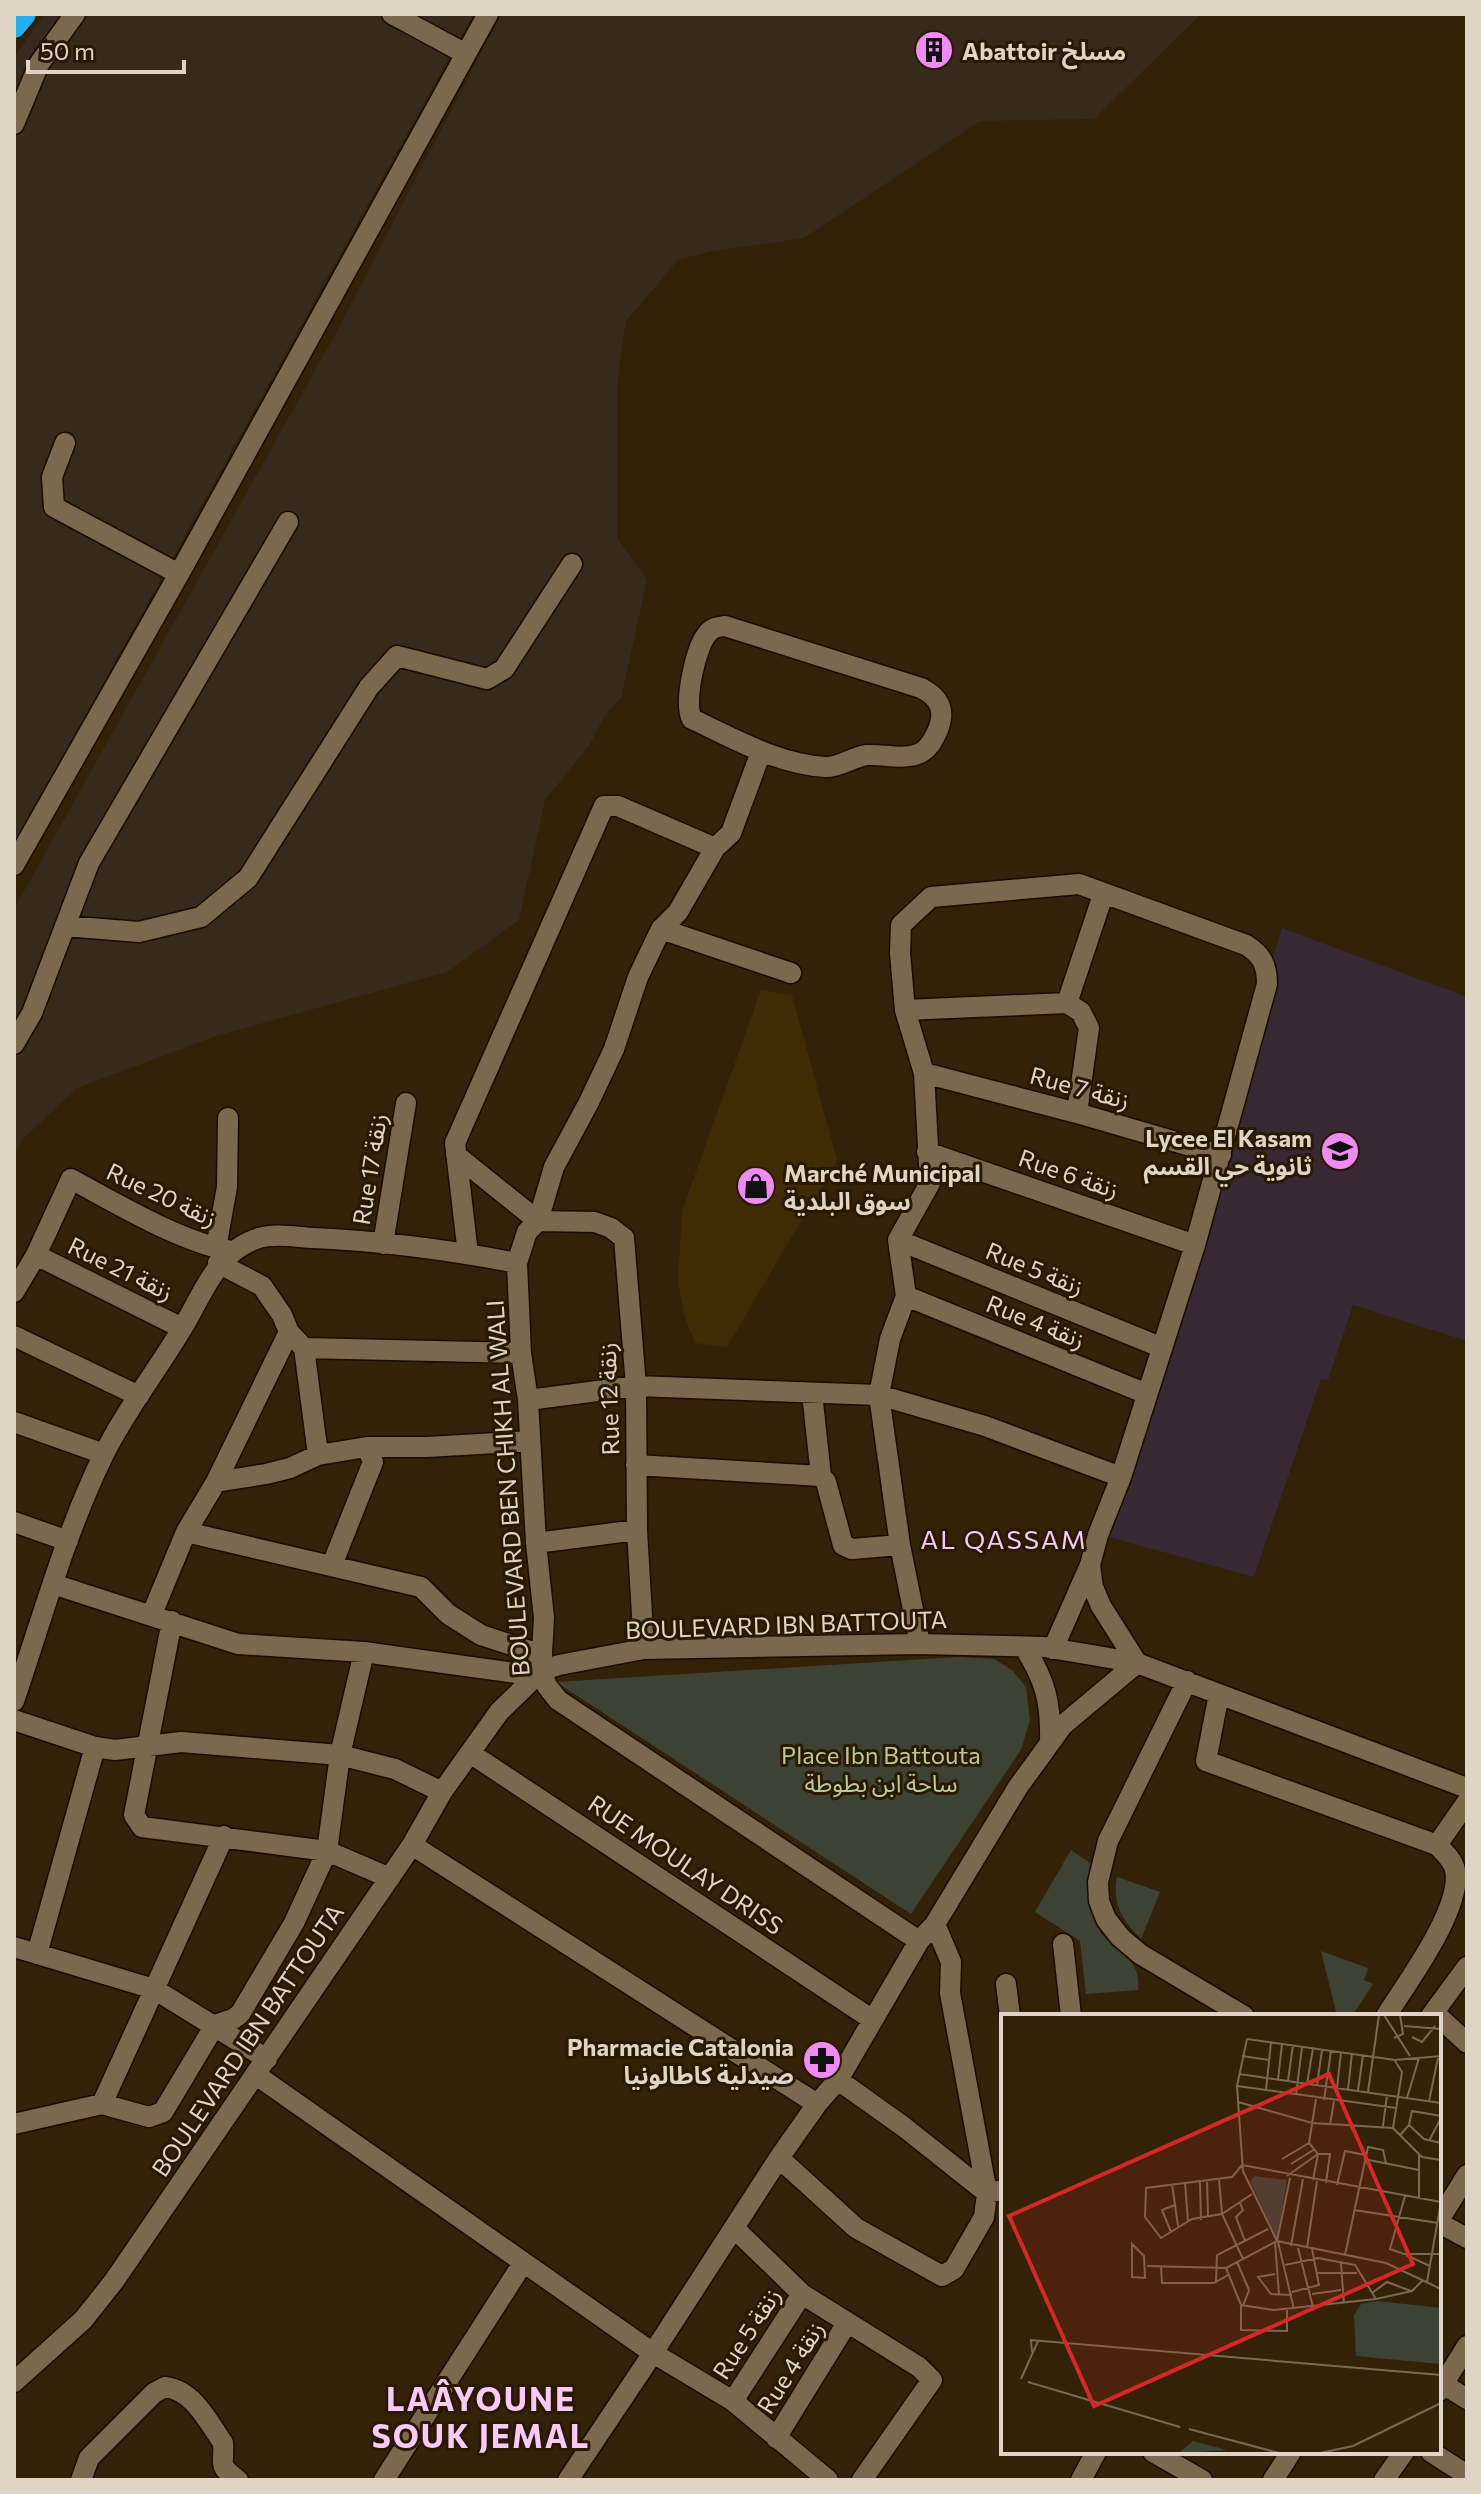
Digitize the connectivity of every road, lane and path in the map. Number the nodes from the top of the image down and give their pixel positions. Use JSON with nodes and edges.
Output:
{"nodes":[{"id":1,"x":24,"y":14,"type":"edge"},
{"id":2,"x":75,"y":14,"type":"edge"},
{"id":3,"x":392,"y":14,"type":"edge"},
{"id":4,"x":488,"y":14,"type":"edge"},
{"id":5,"x":14,"y":26,"type":"edge"},
{"id":6,"x":466,"y":54,"type":"junction"},
{"id":7,"x":14,"y":124,"type":"edge"},
{"id":8,"x":65,"y":443,"type":"dead end"},
{"id":9,"x":288,"y":522,"type":"dead end"},
{"id":10,"x":572,"y":564,"type":"dead end"},
{"id":11,"x":179,"y":574,"type":"junction"},
{"id":12,"x":761,"y":752,"type":"junction"},
{"id":13,"x":715,"y":848,"type":"junction"},
{"id":14,"x":14,"y":865,"type":"edge"},
{"id":15,"x":1103,"y":895,"type":"junction"},
{"id":16,"x":65,"y":926,"type":"junction"},
{"id":17,"x":661,"y":929,"type":"junction"},
{"id":18,"x":791,"y":973,"type":"dead end"},
{"id":19,"x":1067,"y":1003,"type":"junction"},
{"id":20,"x":905,"y":1010,"type":"junction"},
{"id":21,"x":23,"y":1012,"type":"edge"},
{"id":22,"x":14,"y":1044,"type":"edge"},
{"id":23,"x":924,"y":1073,"type":"junction"},
{"id":24,"x":406,"y":1103,"type":"dead end"},
{"id":25,"x":1077,"y":1113,"type":"junction"},
{"id":26,"x":228,"y":1118,"type":"dead end"},
{"id":27,"x":927,"y":1152,"type":"junction"},
{"id":28,"x":456,"y":1155,"type":"junction"},
{"id":29,"x":1221,"y":1155,"type":"junction"},
{"id":30,"x":538,"y":1221,"type":"junction"},
{"id":31,"x":898,"y":1240,"type":"junction"},
{"id":32,"x":383,"y":1244,"type":"junction"},
{"id":33,"x":1195,"y":1245,"type":"junction"},
{"id":34,"x":222,"y":1254,"type":"junction"},
{"id":35,"x":468,"y":1254,"type":"junction"},
{"id":36,"x":36,"y":1255,"type":"junction"},
{"id":37,"x":517,"y":1263,"type":"junction"},
{"id":38,"x":14,"y":1292,"type":"edge"},
{"id":39,"x":906,"y":1296,"type":"junction"},
{"id":40,"x":182,"y":1328,"type":"junction"},
{"id":41,"x":289,"y":1332,"type":"junction"},
{"id":42,"x":14,"y":1336,"type":"edge"},
{"id":43,"x":1153,"y":1344,"type":"dead end"},
{"id":44,"x":304,"y":1348,"type":"junction"},
{"id":45,"x":521,"y":1353,"type":"junction"},
{"id":46,"x":636,"y":1386,"type":"junction"},
{"id":47,"x":812,"y":1393,"type":"junction"},
{"id":48,"x":1147,"y":1394,"type":"junction"},
{"id":49,"x":879,"y":1395,"type":"junction"},
{"id":50,"x":139,"y":1396,"type":"junction"},
{"id":51,"x":528,"y":1400,"type":"junction"},
{"id":52,"x":14,"y":1422,"type":"edge"},
{"id":53,"x":530,"y":1441,"type":"junction"},
{"id":54,"x":367,"y":1447,"type":"junction"},
{"id":55,"x":104,"y":1454,"type":"junction"},
{"id":56,"x":318,"y":1455,"type":"junction"},
{"id":57,"x":636,"y":1465,"type":"junction"},
{"id":58,"x":821,"y":1476,"type":"junction"},
{"id":59,"x":1121,"y":1477,"type":"junction"},
{"id":60,"x":216,"y":1482,"type":"junction"},
{"id":61,"x":14,"y":1522,"type":"edge"},
{"id":62,"x":637,"y":1530,"type":"junction"},
{"id":63,"x":186,"y":1532,"type":"junction"},
{"id":64,"x":68,"y":1541,"type":"junction"},
{"id":65,"x":536,"y":1543,"type":"junction"},
{"id":66,"x":900,"y":1545,"type":"junction"},
{"id":67,"x":332,"y":1565,"type":"junction"},
{"id":68,"x":1090,"y":1565,"type":"junction"},
{"id":69,"x":53,"y":1584,"type":"junction"},
{"id":70,"x":152,"y":1614,"type":"junction"},
{"id":71,"x":172,"y":1621,"type":"junction"},
{"id":72,"x":920,"y":1644,"type":"junction"},
{"id":73,"x":1024,"y":1647,"type":"junction"},
{"id":74,"x":644,"y":1649,"type":"junction"},
{"id":75,"x":1053,"y":1649,"type":"junction"},
{"id":76,"x":364,"y":1652,"type":"junction"},
{"id":77,"x":1137,"y":1663,"type":"junction"},
{"id":78,"x":540,"y":1668,"type":"junction"},
{"id":79,"x":1187,"y":1681,"type":"junction"},
{"id":80,"x":1219,"y":1694,"type":"junction"},
{"id":81,"x":14,"y":1701,"type":"edge"},
{"id":82,"x":14,"y":1720,"type":"edge"},
{"id":83,"x":1050,"y":1743,"type":"junction"},
{"id":84,"x":147,"y":1746,"type":"junction"},
{"id":85,"x":95,"y":1747,"type":"junction"},
{"id":86,"x":470,"y":1753,"type":"junction"},
{"id":87,"x":340,"y":1755,"type":"junction"},
{"id":88,"x":1467,"y":1788,"type":"edge"},
{"id":89,"x":442,"y":1792,"type":"junction"},
{"id":90,"x":1467,"y":1802,"type":"edge"},
{"id":91,"x":224,"y":1836,"type":"junction"},
{"id":92,"x":412,"y":1845,"type":"junction"},
{"id":93,"x":1437,"y":1845,"type":"junction"},
{"id":94,"x":327,"y":1851,"type":"junction"},
{"id":95,"x":390,"y":1878,"type":"junction"},
{"id":96,"x":935,"y":1924,"type":"junction"},
{"id":97,"x":919,"y":1941,"type":"junction"},
{"id":98,"x":1063,"y":1944,"type":"dead end"},
{"id":99,"x":14,"y":1947,"type":"edge"},
{"id":100,"x":37,"y":1954,"type":"junction"},
{"id":101,"x":1467,"y":1967,"type":"edge"},
{"id":102,"x":1006,"y":1984,"type":"dead end"},
{"id":103,"x":154,"y":1989,"type":"junction"},
{"id":104,"x":1010,"y":2014,"type":"edge"},
{"id":105,"x":1071,"y":2014,"type":"edge"},
{"id":106,"x":1241,"y":2014,"type":"edge"},
{"id":107,"x":1387,"y":2014,"type":"edge"},
{"id":108,"x":1436,"y":2014,"type":"edge"},
{"id":109,"x":873,"y":2020,"type":"junction"},
{"id":110,"x":1441,"y":2020,"type":"edge"},
{"id":111,"x":215,"y":2025,"type":"junction"},
{"id":112,"x":1467,"y":2043,"type":"edge"},
{"id":113,"x":262,"y":2067,"type":"junction"},
{"id":114,"x":838,"y":2080,"type":"junction"},
{"id":115,"x":102,"y":2104,"type":"junction"},
{"id":116,"x":817,"y":2104,"type":"junction"},
{"id":117,"x":14,"y":2124,"type":"edge"},
{"id":118,"x":779,"y":2158,"type":"junction"},
{"id":119,"x":1467,"y":2175,"type":"edge"},
{"id":120,"x":995,"y":2191,"type":"edge"},
{"id":121,"x":1444,"y":2197,"type":"edge"},
{"id":122,"x":1441,"y":2223,"type":"edge"},
{"id":123,"x":734,"y":2228,"type":"junction"},
{"id":124,"x":1467,"y":2238,"type":"edge"},
{"id":125,"x":523,"y":2263,"type":"junction"},
{"id":126,"x":802,"y":2294,"type":"junction"},
{"id":127,"x":847,"y":2323,"type":"junction"},
{"id":128,"x":1467,"y":2346,"type":"edge"},
{"id":129,"x":653,"y":2353,"type":"junction"},
{"id":130,"x":14,"y":2382,"type":"edge"},
{"id":131,"x":1441,"y":2388,"type":"edge"},
{"id":132,"x":1467,"y":2399,"type":"edge"},
{"id":133,"x":733,"y":2401,"type":"junction"},
{"id":134,"x":776,"y":2438,"type":"junction"},
{"id":135,"x":1095,"y":2454,"type":"edge"},
{"id":136,"x":1156,"y":2454,"type":"edge"},
{"id":137,"x":1290,"y":2454,"type":"edge"},
{"id":138,"x":1403,"y":2454,"type":"edge"},
{"id":139,"x":1434,"y":2454,"type":"edge"},
{"id":140,"x":89,"y":2458,"type":"junction"},
{"id":141,"x":1467,"y":2475,"type":"edge"},
{"id":142,"x":825,"y":2479,"type":"edge"},
{"id":143,"x":64,"y":2480,"type":"edge"},
{"id":144,"x":81,"y":2480,"type":"edge"},
{"id":145,"x":238,"y":2480,"type":"edge"},
{"id":146,"x":384,"y":2480,"type":"edge"},
{"id":147,"x":568,"y":2480,"type":"edge"},
{"id":148,"x":862,"y":2480,"type":"edge"},
{"id":149,"x":1081,"y":2480,"type":"edge"},
{"id":150,"x":1202,"y":2480,"type":"edge"},
{"id":151,"x":1273,"y":2480,"type":"edge"},
{"id":152,"x":1384,"y":2480,"type":"edge"}],
"edges":[{"from":1,"to":5,"type":"highway"},
{"from":2,"to":7,"type":"street"},
{"from":3,"to":6,"type":"street"},
{"from":4,"to":6,"type":"street"},
{"from":6,"to":11,"type":"street"},
{"from":8,"to":11,"type":"street"},
{"from":9,"to":16,"type":"street"},
{"from":10,"to":16,"type":"street"},
{"from":11,"to":14,"type":"street"},
{"from":12,"to":12,"type":"street"},
{"from":12,"to":13,"type":"street","name":"BOULEVARD BEN CHIKH AL WALI"},
{"from":13,"to":17,"type":"street","name":"BOULEVARD BEN CHIKH AL WALI"},
{"from":13,"to":28,"type":"street"},
{"from":15,"to":19,"type":"street"},
{"from":15,"to":20,"type":"street"},
{"from":15,"to":29,"type":"street"},
{"from":16,"to":21,"type":"street"},
{"from":17,"to":18,"type":"street"},
{"from":17,"to":30,"type":"street","name":"BOULEVARD BEN CHIKH AL WALI"},
{"from":19,"to":20,"type":"street"},
{"from":19,"to":25,"type":"street"},
{"from":20,"to":23,"type":"street"},
{"from":21,"to":22,"type":"street"},
{"from":23,"to":25,"type":"street","name":"Rue 7 زنقة"},
{"from":23,"to":27,"type":"street"},
{"from":24,"to":32,"type":"street","name":"Rue 17 زنقة"},
{"from":25,"to":29,"type":"street","name":"Rue 7 زنقة"},
{"from":26,"to":34,"type":"street"},
{"from":27,"to":31,"type":"street"},
{"from":27,"to":33,"type":"street","name":"Rue 6 زنقة"},
{"from":28,"to":30,"type":"street"},
{"from":28,"to":35,"type":"street"},
{"from":29,"to":33,"type":"street"},
{"from":30,"to":37,"type":"street","name":"BOULEVARD BEN CHIKH AL WALI"},
{"from":30,"to":46,"type":"street","name":"Rue 12 زنقة"},
{"from":31,"to":39,"type":"street"},
{"from":31,"to":43,"type":"street","name":"Rue 5 زنقة"},
{"from":32,"to":34,"type":"street"},
{"from":32,"to":35,"type":"street"},
{"from":33,"to":48,"type":"street"},
{"from":34,"to":36,"type":"street","name":"Rue 20 زنقة"},
{"from":34,"to":40,"type":"street"},
{"from":34,"to":41,"type":"street","name":"Rue 20 زنقة"},
{"from":35,"to":37,"type":"street"},
{"from":36,"to":38,"type":"street"},
{"from":36,"to":40,"type":"street","name":"Rue 21 زنقة"},
{"from":37,"to":45,"type":"street","name":"BOULEVARD BEN CHIKH AL WALI"},
{"from":39,"to":48,"type":"street","name":"Rue 4 زنقة"},
{"from":39,"to":49,"type":"street"},
{"from":40,"to":50,"type":"street"},
{"from":41,"to":44,"type":"street","name":"Rue 20 زنقة"},
{"from":41,"to":60,"type":"street"},
{"from":42,"to":50,"type":"street"},
{"from":44,"to":45,"type":"street"},
{"from":44,"to":56,"type":"street"},
{"from":45,"to":51,"type":"street","name":"BOULEVARD BEN CHIKH AL WALI"},
{"from":46,"to":47,"type":"street"},
{"from":46,"to":51,"type":"street"},
{"from":46,"to":57,"type":"street","name":"Rue 12 زنقة"},
{"from":47,"to":49,"type":"street"},
{"from":47,"to":58,"type":"street"},
{"from":48,"to":59,"type":"street"},
{"from":49,"to":59,"type":"street"},
{"from":49,"to":66,"type":"street"},
{"from":50,"to":55,"type":"street"},
{"from":51,"to":53,"type":"street","name":"BOULEVARD BEN CHIKH AL WALI"},
{"from":52,"to":55,"type":"street"},
{"from":53,"to":54,"type":"street"},
{"from":53,"to":65,"type":"street","name":"BOULEVARD BEN CHIKH AL WALI"},
{"from":54,"to":56,"type":"street"},
{"from":54,"to":67,"type":"street"},
{"from":55,"to":64,"type":"street"},
{"from":56,"to":60,"type":"street"},
{"from":57,"to":58,"type":"street"},
{"from":57,"to":62,"type":"street","name":"Rue 12 زنقة"},
{"from":58,"to":66,"type":"street"},
{"from":59,"to":68,"type":"street"},
{"from":60,"to":63,"type":"street"},
{"from":61,"to":64,"type":"street"},
{"from":62,"to":65,"type":"street"},
{"from":62,"to":74,"type":"street","name":"Rue 12 زنقة"},
{"from":63,"to":67,"type":"street"},
{"from":63,"to":70,"type":"street"},
{"from":64,"to":69,"type":"street"},
{"from":65,"to":78,"type":"street","name":"BOULEVARD BEN CHIKH AL WALI"},
{"from":66,"to":72,"type":"street"},
{"from":67,"to":78,"type":"street"},
{"from":68,"to":75,"type":"street"},
{"from":68,"to":77,"type":"street"},
{"from":69,"to":70,"type":"street"},
{"from":69,"to":81,"type":"street"},
{"from":70,"to":71,"type":"street"},
{"from":71,"to":76,"type":"street"},
{"from":71,"to":84,"type":"street"},
{"from":72,"to":73,"type":"street","name":"BOULEVARD IBN BATTOUTA"},
{"from":72,"to":74,"type":"street","name":"BOULEVARD IBN BATTOUTA"},
{"from":73,"to":75,"type":"street","name":"BOULEVARD IBN BATTOUTA"},
{"from":73,"to":83,"type":"street"},
{"from":74,"to":78,"type":"street","name":"BOULEVARD IBN BATTOUTA"},
{"from":75,"to":77,"type":"street","name":"BOULEVARD IBN BATTOUTA"},
{"from":76,"to":78,"type":"street"},
{"from":76,"to":87,"type":"street"},
{"from":77,"to":79,"type":"street","name":"BOULEVARD IBN BATTOUTA"},
{"from":77,"to":83,"type":"street"},
{"from":78,"to":86,"type":"street","name":"BOULEVARD IBN BATTOUTA"},
{"from":78,"to":97,"type":"street","name":"BOULEVARD BEN CHIKH AL WALI"},
{"from":79,"to":80,"type":"street","name":"BOULEVARD IBN BATTOUTA"},
{"from":79,"to":106,"type":"street"},
{"from":80,"to":88,"type":"street","name":"BOULEVARD IBN BATTOUTA"},
{"from":80,"to":93,"type":"street"},
{"from":82,"to":85,"type":"street"},
{"from":83,"to":96,"type":"street"},
{"from":84,"to":85,"type":"street"},
{"from":84,"to":87,"type":"street"},
{"from":84,"to":91,"type":"street"},
{"from":85,"to":100,"type":"street"},
{"from":86,"to":89,"type":"street","name":"BOULEVARD IBN BATTOUTA"},
{"from":86,"to":109,"type":"street","name":"RUE MOULAY DRISS"},
{"from":87,"to":89,"type":"street"},
{"from":87,"to":94,"type":"street"},
{"from":89,"to":92,"type":"street","name":"BOULEVARD IBN BATTOUTA"},
{"from":90,"to":93,"type":"street"},
{"from":91,"to":94,"type":"street"},
{"from":91,"to":103,"type":"street"},
{"from":92,"to":95,"type":"street","name":"BOULEVARD IBN BATTOUTA"},
{"from":92,"to":116,"type":"street"},
{"from":93,"to":107,"type":"street"},
{"from":94,"to":95,"type":"street"},
{"from":94,"to":111,"type":"street"},
{"from":95,"to":113,"type":"street","name":"BOULEVARD IBN BATTOUTA"},
{"from":96,"to":97,"type":"street"},
{"from":96,"to":120,"type":"street"},
{"from":97,"to":109,"type":"street"},
{"from":98,"to":105,"type":"street"},
{"from":99,"to":100,"type":"street"},
{"from":100,"to":103,"type":"street"},
{"from":101,"to":108,"type":"street"},
{"from":102,"to":104,"type":"street"},
{"from":103,"to":111,"type":"street"},
{"from":103,"to":115,"type":"street"},
{"from":109,"to":114,"type":"street"},
{"from":110,"to":112,"type":"street"},
{"from":111,"to":113,"type":"street"},
{"from":111,"to":115,"type":"street"},
{"from":113,"to":125,"type":"street"},
{"from":113,"to":130,"type":"street","name":"BOULEVARD IBN BATTOUTA"},
{"from":114,"to":116,"type":"street"},
{"from":114,"to":120,"type":"street"},
{"from":115,"to":117,"type":"street"},
{"from":116,"to":118,"type":"street"},
{"from":118,"to":120,"type":"street"},
{"from":118,"to":123,"type":"street"},
{"from":119,"to":121,"type":"street"},
{"from":122,"to":124,"type":"street"},
{"from":123,"to":126,"type":"street"},
{"from":123,"to":129,"type":"street"},
{"from":125,"to":129,"type":"street"},
{"from":125,"to":146,"type":"street"},
{"from":126,"to":127,"type":"street"},
{"from":126,"to":133,"type":"street","name":"Rue 5 زنقة"},
{"from":127,"to":134,"type":"street","name":"Rue 4 زنقة"},
{"from":127,"to":148,"type":"street"},
{"from":128,"to":131,"type":"street"},
{"from":129,"to":133,"type":"street"},
{"from":129,"to":147,"type":"street"},
{"from":131,"to":132,"type":"street"},
{"from":133,"to":134,"type":"street"},
{"from":134,"to":142,"type":"street"},
{"from":135,"to":149,"type":"street"},
{"from":136,"to":150,"type":"street"},
{"from":137,"to":151,"type":"street"},
{"from":138,"to":152,"type":"street"},
{"from":139,"to":141,"type":"street"},
{"from":140,"to":143,"type":"street"},
{"from":140,"to":144,"type":"street"},
{"from":140,"to":145,"type":"street"}]}
